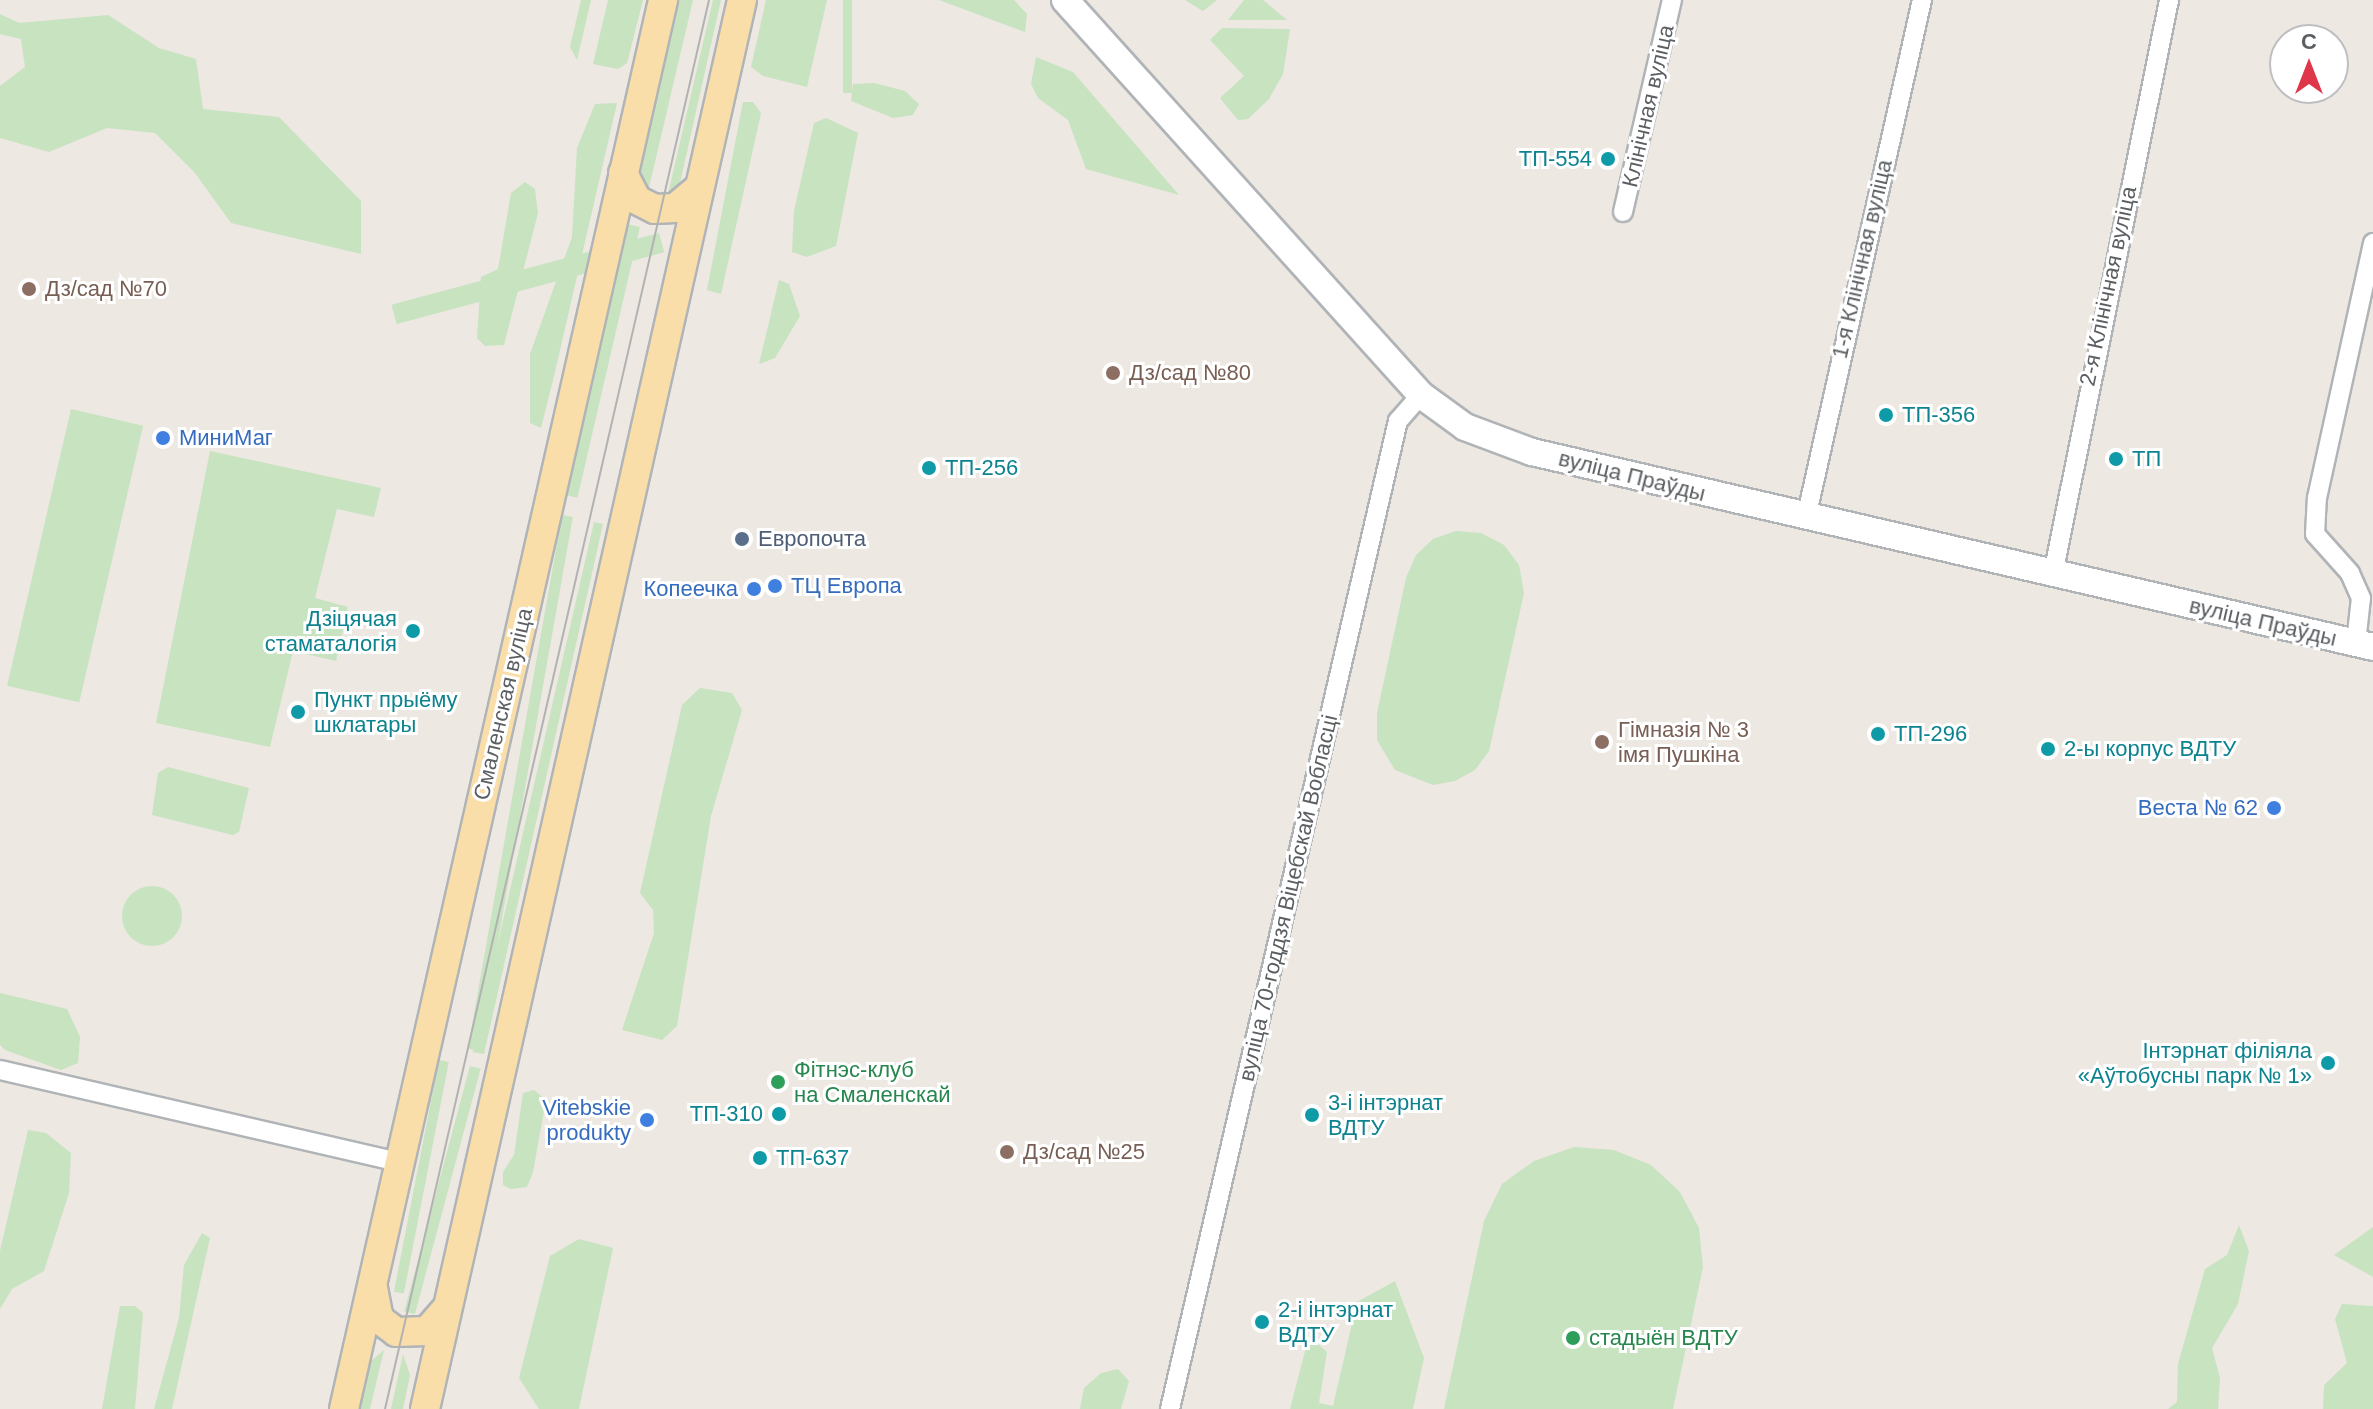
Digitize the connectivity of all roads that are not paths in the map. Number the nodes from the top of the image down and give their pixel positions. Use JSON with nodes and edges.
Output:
{"nodes":[{"id":1,"x":663,"y":0,"type":"edge"},
{"id":2,"x":742,"y":0,"type":"edge"},
{"id":3,"x":1065,"y":0,"type":"edge"},
{"id":4,"x":1672,"y":0,"type":"edge"},
{"id":5,"x":1922,"y":0,"type":"edge"},
{"id":6,"x":2169,"y":0,"type":"edge"},
{"id":7,"x":623,"y":173,"type":"junction"},
{"id":8,"x":698,"y":189,"type":"junction"},
{"id":9,"x":1623,"y":212,"type":"dead end"},
{"id":10,"x":608,"y":237,"type":"junction"},
{"id":11,"x":2373,"y":243,"type":"edge"},
{"id":12,"x":682,"y":257,"type":"junction"},
{"id":13,"x":1421,"y":395,"type":"junction"},
{"id":14,"x":1806,"y":518,"type":"junction"},
{"id":15,"x":2053,"y":574,"type":"junction"},
{"id":16,"x":2365,"y":645,"type":"edge"},
{"id":17,"x":0,"y":1070,"type":"edge"},
{"id":18,"x":400,"y":1162,"type":"junction"},
{"id":19,"x":373,"y":1287,"type":"junction"},
{"id":20,"x":447,"y":1308,"type":"junction"},
{"id":21,"x":355,"y":1363,"type":"junction"},
{"id":22,"x":428,"y":1395,"type":"edge"},
{"id":23,"x":344,"y":1409,"type":"edge"},
{"id":24,"x":1170,"y":1409,"type":"edge"}],
"edges":[{"from":1,"to":7,"type":"main road","name":"Смаленская вуліца"},
{"from":2,"to":8,"type":"main road"},
{"from":3,"to":13,"type":"main road","name":"вуліца Праўды"},
{"from":4,"to":9,"type":"street","name":"Клінічная вуліца"},
{"from":5,"to":14,"type":"street","name":"1-я Клінічная вуліца"},
{"from":6,"to":15,"type":"street","name":"2-я Клінічная вуліца"},
{"from":7,"to":8,"type":"main road"},
{"from":7,"to":10,"type":"main road","name":"Смаленская вуліца"},
{"from":8,"to":12,"type":"main road"},
{"from":10,"to":12,"type":"main road"},
{"from":10,"to":18,"type":"main road","name":"Смаленская вуліца"},
{"from":11,"to":16,"type":"street"},
{"from":12,"to":20,"type":"main road"},
{"from":13,"to":14,"type":"main road","name":"вуліца Праўды"},
{"from":13,"to":24,"type":"street","name":"вуліца 70-годдзя Віцебскай Вобласці"},
{"from":14,"to":15,"type":"main road","name":"вуліца Праўды"},
{"from":15,"to":16,"type":"main road","name":"вуліца Праўды"},
{"from":17,"to":18,"type":"street"},
{"from":18,"to":19,"type":"main road","name":"Смаленская вуліца"},
{"from":19,"to":20,"type":"main road"},
{"from":19,"to":21,"type":"main road","name":"Смаленская вуліца"},
{"from":20,"to":22,"type":"main road"},
{"from":21,"to":22,"type":"main road"},
{"from":21,"to":23,"type":"main road","name":"Смаленская вуліца"}]}
